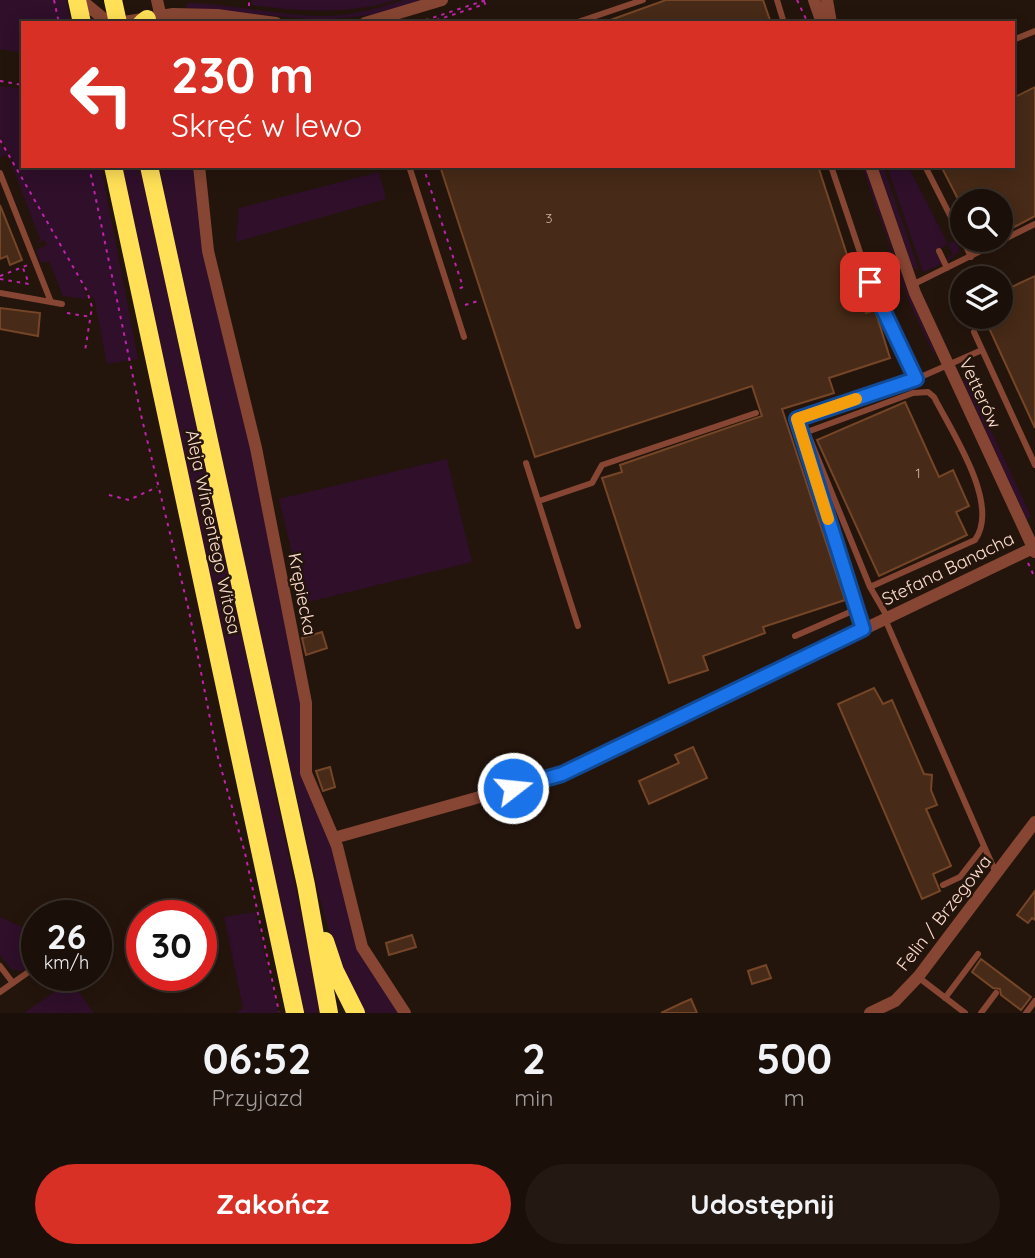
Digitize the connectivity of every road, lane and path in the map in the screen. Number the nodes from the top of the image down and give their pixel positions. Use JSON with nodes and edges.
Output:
{"nodes":[{"id":1,"x":54,"y":0,"type":"edge"},
{"id":2,"x":79,"y":0,"type":"edge"},
{"id":3,"x":113,"y":0,"type":"edge"},
{"id":4,"x":158,"y":0,"type":"edge"},
{"id":5,"x":248,"y":0,"type":"edge"},
{"id":6,"x":442,"y":0,"type":"edge"},
{"id":7,"x":485,"y":0,"type":"edge"},
{"id":8,"x":643,"y":0,"type":"edge"},
{"id":9,"x":777,"y":0,"type":"edge"},
{"id":10,"x":797,"y":0,"type":"edge"},
{"id":11,"x":814,"y":0,"type":"edge"},
{"id":12,"x":827,"y":0,"type":"edge"},
{"id":13,"x":248,"y":6,"type":"dead end"},
{"id":14,"x":153,"y":20,"type":"edge"},
{"id":15,"x":58,"y":21,"type":"edge"},
{"id":16,"x":82,"y":21,"type":"edge"},
{"id":17,"x":111,"y":21,"type":"edge"},
{"id":18,"x":118,"y":21,"type":"edge"},
{"id":19,"x":261,"y":21,"type":"edge"},
{"id":20,"x":372,"y":21,"type":"edge"},
{"id":21,"x":424,"y":21,"type":"edge"},
{"id":22,"x":434,"y":21,"type":"edge"},
{"id":23,"x":581,"y":21,"type":"edge"},
{"id":24,"x":783,"y":21,"type":"edge"},
{"id":25,"x":807,"y":21,"type":"edge"},
{"id":26,"x":821,"y":21,"type":"edge"},
{"id":27,"x":831,"y":21,"type":"edge"},
{"id":28,"x":1035,"y":32,"type":"edge"},
{"id":29,"x":1015,"y":39,"type":"edge"},
{"id":30,"x":0,"y":81,"type":"edge"},
{"id":31,"x":21,"y":85,"type":"edge"},
{"id":32,"x":0,"y":140,"type":"edge"},
{"id":33,"x":89,"y":168,"type":"edge"},
{"id":34,"x":113,"y":168,"type":"edge"},
{"id":35,"x":149,"y":168,"type":"edge"},
{"id":36,"x":199,"y":168,"type":"edge"},
{"id":37,"x":410,"y":168,"type":"edge"},
{"id":38,"x":424,"y":168,"type":"edge"},
{"id":39,"x":832,"y":168,"type":"edge"},
{"id":40,"x":872,"y":168,"type":"edge"},
{"id":41,"x":926,"y":168,"type":"edge"},
{"id":42,"x":0,"y":173,"type":"edge"},
{"id":43,"x":950,"y":215,"type":"edge"},
{"id":44,"x":1035,"y":225,"type":"edge"},
{"id":45,"x":939,"y":251,"type":"dead end"},
{"id":46,"x":969,"y":252,"type":"edge"},
{"id":47,"x":971,"y":257,"type":"junction"},
{"id":48,"x":30,"y":264,"type":"dead end"},
{"id":49,"x":23,"y":267,"type":"junction"},
{"id":50,"x":947,"y":268,"type":"junction"},
{"id":51,"x":0,"y":278,"type":"edge"},
{"id":52,"x":912,"y":285,"type":"junction"},
{"id":53,"x":0,"y":293,"type":"edge"},
{"id":54,"x":481,"y":300,"type":"dead end"},
{"id":55,"x":51,"y":302,"type":"junction"},
{"id":56,"x":61,"y":304,"type":"dead end"},
{"id":57,"x":974,"y":332,"type":"dead end"},
{"id":58,"x":464,"y":337,"type":"dead end"},
{"id":59,"x":982,"y":350,"type":"junction"},
{"id":60,"x":85,"y":351,"type":"dead end"},
{"id":61,"x":948,"y":365,"type":"junction"},
{"id":62,"x":916,"y":379,"type":"junction"},
{"id":63,"x":756,"y":413,"type":"dead end"},
{"id":64,"x":526,"y":463,"type":"dead end"},
{"id":65,"x":1035,"y":465,"type":"edge"},
{"id":66,"x":158,"y":486,"type":"junction"},
{"id":67,"x":109,"y":495,"type":"dead end"},
{"id":68,"x":539,"y":501,"type":"junction"},
{"id":69,"x":1034,"y":550,"type":"edge"},
{"id":70,"x":870,"y":587,"type":"junction"},
{"id":71,"x":857,"y":609,"type":"junction"},
{"id":72,"x":886,"y":618,"type":"junction"},
{"id":73,"x":578,"y":626,"type":"dead end"},
{"id":74,"x":863,"y":629,"type":"junction"},
{"id":75,"x":795,"y":636,"type":"dead end"},
{"id":76,"x":1035,"y":822,"type":"edge"},
{"id":77,"x":334,"y":838,"type":"junction"},
{"id":78,"x":984,"y":846,"type":"junction"},
{"id":79,"x":997,"y":874,"type":"junction"},
{"id":80,"x":306,"y":885,"type":"junction"},
{"id":81,"x":943,"y":885,"type":"dead end"},
{"id":82,"x":978,"y":954,"type":"dead end"},
{"id":83,"x":0,"y":966,"type":"edge"},
{"id":84,"x":21,"y":977,"type":"edge"},
{"id":85,"x":918,"y":977,"type":"junction"},
{"id":86,"x":13,"y":983,"type":"junction"},
{"id":87,"x":0,"y":992,"type":"edge"},
{"id":88,"x":996,"y":993,"type":"dead end"},
{"id":89,"x":945,"y":998,"type":"junction"},
{"id":90,"x":1035,"y":1001,"type":"edge"},
{"id":91,"x":279,"y":1013,"type":"edge"},
{"id":92,"x":295,"y":1013,"type":"edge"},
{"id":93,"x":329,"y":1013,"type":"edge"},
{"id":94,"x":356,"y":1013,"type":"edge"},
{"id":95,"x":405,"y":1013,"type":"edge"},
{"id":96,"x":870,"y":1013,"type":"edge"},
{"id":97,"x":965,"y":1013,"type":"edge"},
{"id":98,"x":981,"y":1013,"type":"edge"},
{"id":99,"x":1026,"y":1013,"type":"edge"}],
"edges":[{"from":1,"to":15,"type":"path"},
{"from":2,"to":16,"type":"main road"},
{"from":2,"to":17,"type":"street"},
{"from":3,"to":18,"type":"main road"},
{"from":4,"to":14,"type":"street"},
{"from":5,"to":13,"type":"path"},
{"from":6,"to":20,"type":"street"},
{"from":7,"to":21,"type":"path"},
{"from":7,"to":22,"type":"path"},
{"from":8,"to":23,"type":"lane"},
{"from":9,"to":24,"type":"lane"},
{"from":10,"to":25,"type":"path"},
{"from":11,"to":26,"type":"street"},
{"from":12,"to":27,"type":"street"},
{"from":14,"to":19,"type":"street"},
{"from":28,"to":29,"type":"lane"},
{"from":30,"to":31,"type":"path"},
{"from":32,"to":60,"type":"path"},
{"from":33,"to":66,"type":"path"},
{"from":34,"to":92,"type":"main road","name":"Aleja Wincentego Witosa"},
{"from":35,"to":80,"type":"main road","name":"Aleja Wincentego Witosa"},
{"from":36,"to":77,"type":"street","name":"Krępiecka"},
{"from":37,"to":58,"type":"lane"},
{"from":38,"to":54,"type":"path"},
{"from":39,"to":62,"type":"lane"},
{"from":40,"to":52,"type":"street","name":"Vetterów"},
{"from":41,"to":43,"type":"lane"},
{"from":42,"to":55,"type":"lane"},
{"from":44,"to":47,"type":"lane"},
{"from":45,"to":50,"type":"lane"},
{"from":46,"to":47,"type":"lane"},
{"from":47,"to":50,"type":"lane"},
{"from":48,"to":49,"type":"path"},
{"from":49,"to":51,"type":"path"},
{"from":49,"to":51,"type":"path"},
{"from":50,"to":52,"type":"lane"},
{"from":52,"to":61,"type":"street","name":"Vetterów"},
{"from":53,"to":55,"type":"lane"},
{"from":55,"to":56,"type":"lane"},
{"from":57,"to":59,"type":"lane"},
{"from":59,"to":61,"type":"lane"},
{"from":59,"to":65,"type":"lane"},
{"from":61,"to":62,"type":"lane"},
{"from":61,"to":69,"type":"street","name":"Vetterów"},
{"from":62,"to":71,"type":"lane"},
{"from":63,"to":68,"type":"lane"},
{"from":64,"to":68,"type":"lane"},
{"from":66,"to":67,"type":"path"},
{"from":66,"to":91,"type":"path"},
{"from":68,"to":73,"type":"lane"},
{"from":69,"to":72,"type":"street","name":"Stefana Banacha"},
{"from":70,"to":70,"type":"lane"},
{"from":70,"to":72,"type":"lane"},
{"from":71,"to":74,"type":"lane"},
{"from":71,"to":75,"type":"lane"},
{"from":72,"to":74,"type":"street","name":"Stefana Banacha"},
{"from":72,"to":78,"type":"lane"},
{"from":74,"to":77,"type":"street","name":"Stefana Banacha"},
{"from":76,"to":79,"type":"street","name":"Felin / Brzegowa"},
{"from":77,"to":95,"type":"street","name":"Krępiecka"},
{"from":78,"to":79,"type":"lane"},
{"from":78,"to":81,"type":"lane"},
{"from":79,"to":85,"type":"street","name":"Felin / Brzegowa"},
{"from":80,"to":93,"type":"main road"},
{"from":80,"to":94,"type":"main road"},
{"from":82,"to":89,"type":"lane"},
{"from":83,"to":86,"type":"lane"},
{"from":84,"to":86,"type":"lane"},
{"from":85,"to":89,"type":"lane"},
{"from":85,"to":96,"type":"street","name":"Felin / Brzegowa"},
{"from":86,"to":87,"type":"lane"},
{"from":88,"to":98,"type":"lane"},
{"from":89,"to":97,"type":"lane"},
{"from":90,"to":99,"type":"lane"}]}
